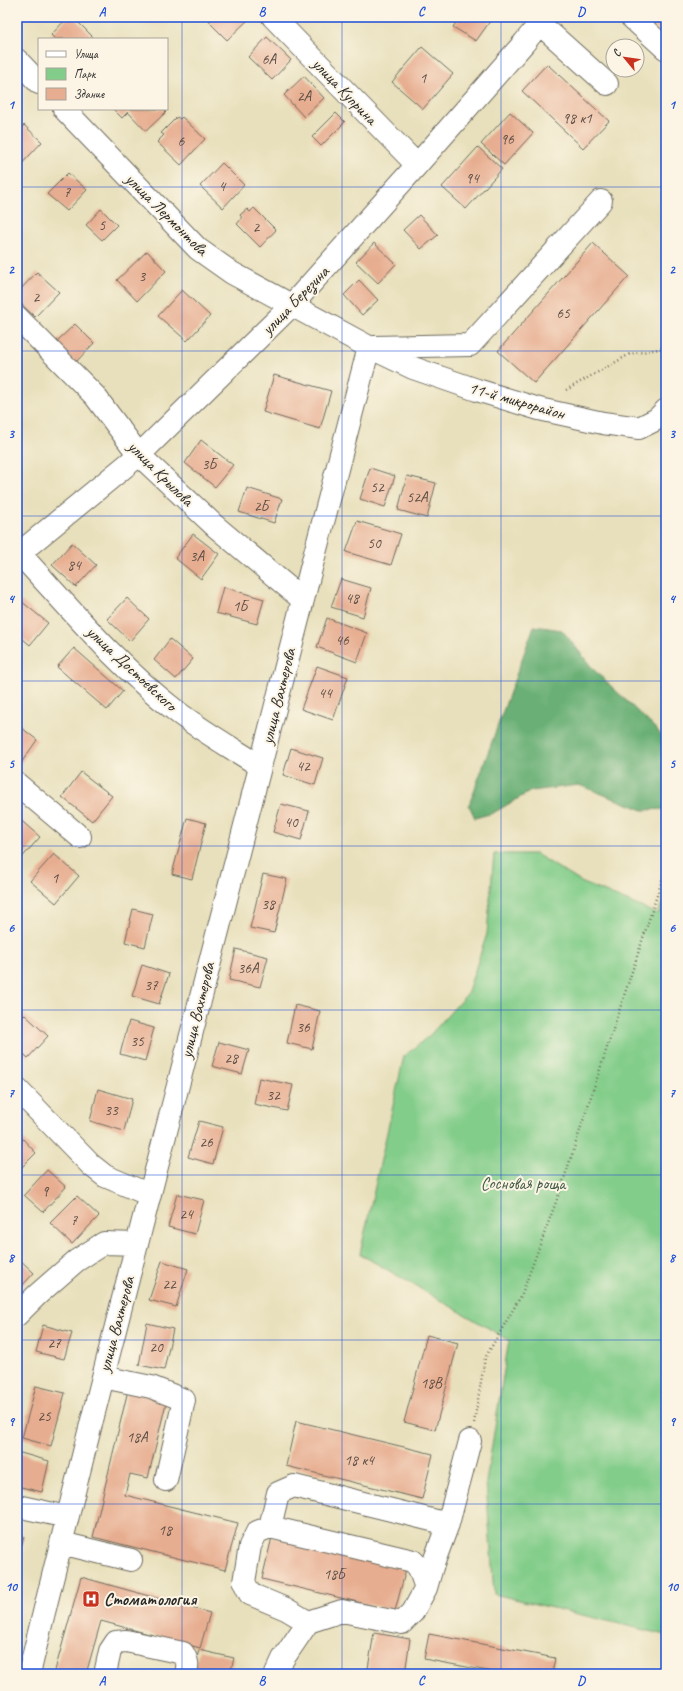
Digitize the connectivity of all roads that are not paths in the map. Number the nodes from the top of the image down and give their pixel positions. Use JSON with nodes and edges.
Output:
{"nodes":[{"id":1,"x":273,"y":17,"type":"edge"},
{"id":2,"x":631,"y":17,"type":"edge"},
{"id":3,"x":542,"y":21,"type":"edge"},
{"id":4,"x":666,"y":49,"type":"edge"},
{"id":5,"x":17,"y":60,"type":"edge"},
{"id":6,"x":38,"y":82,"type":"edge"},
{"id":7,"x":607,"y":84,"type":"dead end"},
{"id":8,"x":65,"y":110,"type":"edge"},
{"id":9,"x":417,"y":165,"type":"junction"},
{"id":10,"x":601,"y":201,"type":"dead end"},
{"id":11,"x":291,"y":306,"type":"junction"},
{"id":12,"x":17,"y":317,"type":"edge"},
{"id":13,"x":369,"y":347,"type":"junction"},
{"id":14,"x":666,"y":410,"type":"edge"},
{"id":15,"x":139,"y":454,"type":"junction"},
{"id":16,"x":18,"y":554,"type":"edge"},
{"id":17,"x":302,"y":599,"type":"junction"},
{"id":18,"x":260,"y":766,"type":"junction"},
{"id":19,"x":17,"y":784,"type":"edge"},
{"id":20,"x":80,"y":837,"type":"dead end"},
{"id":21,"x":17,"y":1089,"type":"edge"},
{"id":22,"x":150,"y":1195,"type":"junction"},
{"id":23,"x":137,"y":1244,"type":"junction"},
{"id":24,"x":17,"y":1315,"type":"edge"},
{"id":25,"x":103,"y":1377,"type":"junction"},
{"id":26,"x":470,"y":1441,"type":"road end"},
{"id":27,"x":166,"y":1480,"type":"dead end"},
{"id":28,"x":17,"y":1506,"type":"edge"},
{"id":29,"x":67,"y":1517,"type":"junction"},
{"id":30,"x":448,"y":1524,"type":"junction"},
{"id":31,"x":270,"y":1527,"type":"junction"},
{"id":32,"x":61,"y":1543,"type":"junction"},
{"id":33,"x":131,"y":1560,"type":"dead end"},
{"id":34,"x":426,"y":1588,"type":"junction"},
{"id":35,"x":308,"y":1622,"type":"junction"},
{"id":36,"x":29,"y":1674,"type":"edge"},
{"id":37,"x":105,"y":1674,"type":"edge"},
{"id":38,"x":186,"y":1674,"type":"edge"},
{"id":39,"x":276,"y":1674,"type":"edge"}],
"edges":[{"from":1,"to":9,"type":"street","name":"улица Куприна"},
{"from":2,"to":4,"type":"street"},
{"from":3,"to":7,"type":"street"},
{"from":3,"to":9,"type":"street","name":"улица Березина"},
{"from":5,"to":6,"type":"street"},
{"from":8,"to":11,"type":"street","name":"улица Лермонтова"},
{"from":9,"to":11,"type":"street","name":"улица Березина"},
{"from":10,"to":13,"type":"street"},
{"from":11,"to":13,"type":"street","name":"улица Лермонтова"},
{"from":11,"to":15,"type":"street","name":"улица Березина"},
{"from":12,"to":15,"type":"street","name":"улица Крылова"},
{"from":13,"to":14,"type":"street","name":"11-й микрорайон"},
{"from":13,"to":17,"type":"street","name":"улица Вахтерова"},
{"from":15,"to":16,"type":"street","name":"улица Березина"},
{"from":15,"to":17,"type":"street","name":"улица Крылова"},
{"from":16,"to":18,"type":"street","name":"улица Достоевского"},
{"from":17,"to":18,"type":"street","name":"улица Вахтерова"},
{"from":18,"to":22,"type":"street","name":"улица Вахтерова"},
{"from":19,"to":20,"type":"street"},
{"from":21,"to":22,"type":"street"},
{"from":22,"to":23,"type":"street","name":"улица Вахтерова"},
{"from":23,"to":24,"type":"street"},
{"from":23,"to":25,"type":"street","name":"улица Вахтерова"},
{"from":25,"to":27,"type":"street"},
{"from":25,"to":29,"type":"street","name":"улица Вахтерова"},
{"from":26,"to":30,"type":"street"},
{"from":28,"to":29,"type":"street"},
{"from":29,"to":32,"type":"street","name":"улица Вахтерова"},
{"from":30,"to":31,"type":"street"},
{"from":30,"to":34,"type":"street"},
{"from":31,"to":34,"type":"street"},
{"from":31,"to":35,"type":"street"},
{"from":32,"to":33,"type":"street"},
{"from":32,"to":36,"type":"street","name":"улица Вахтерова"},
{"from":34,"to":35,"type":"street"},
{"from":35,"to":39,"type":"street"},
{"from":37,"to":38,"type":"street"}]}
